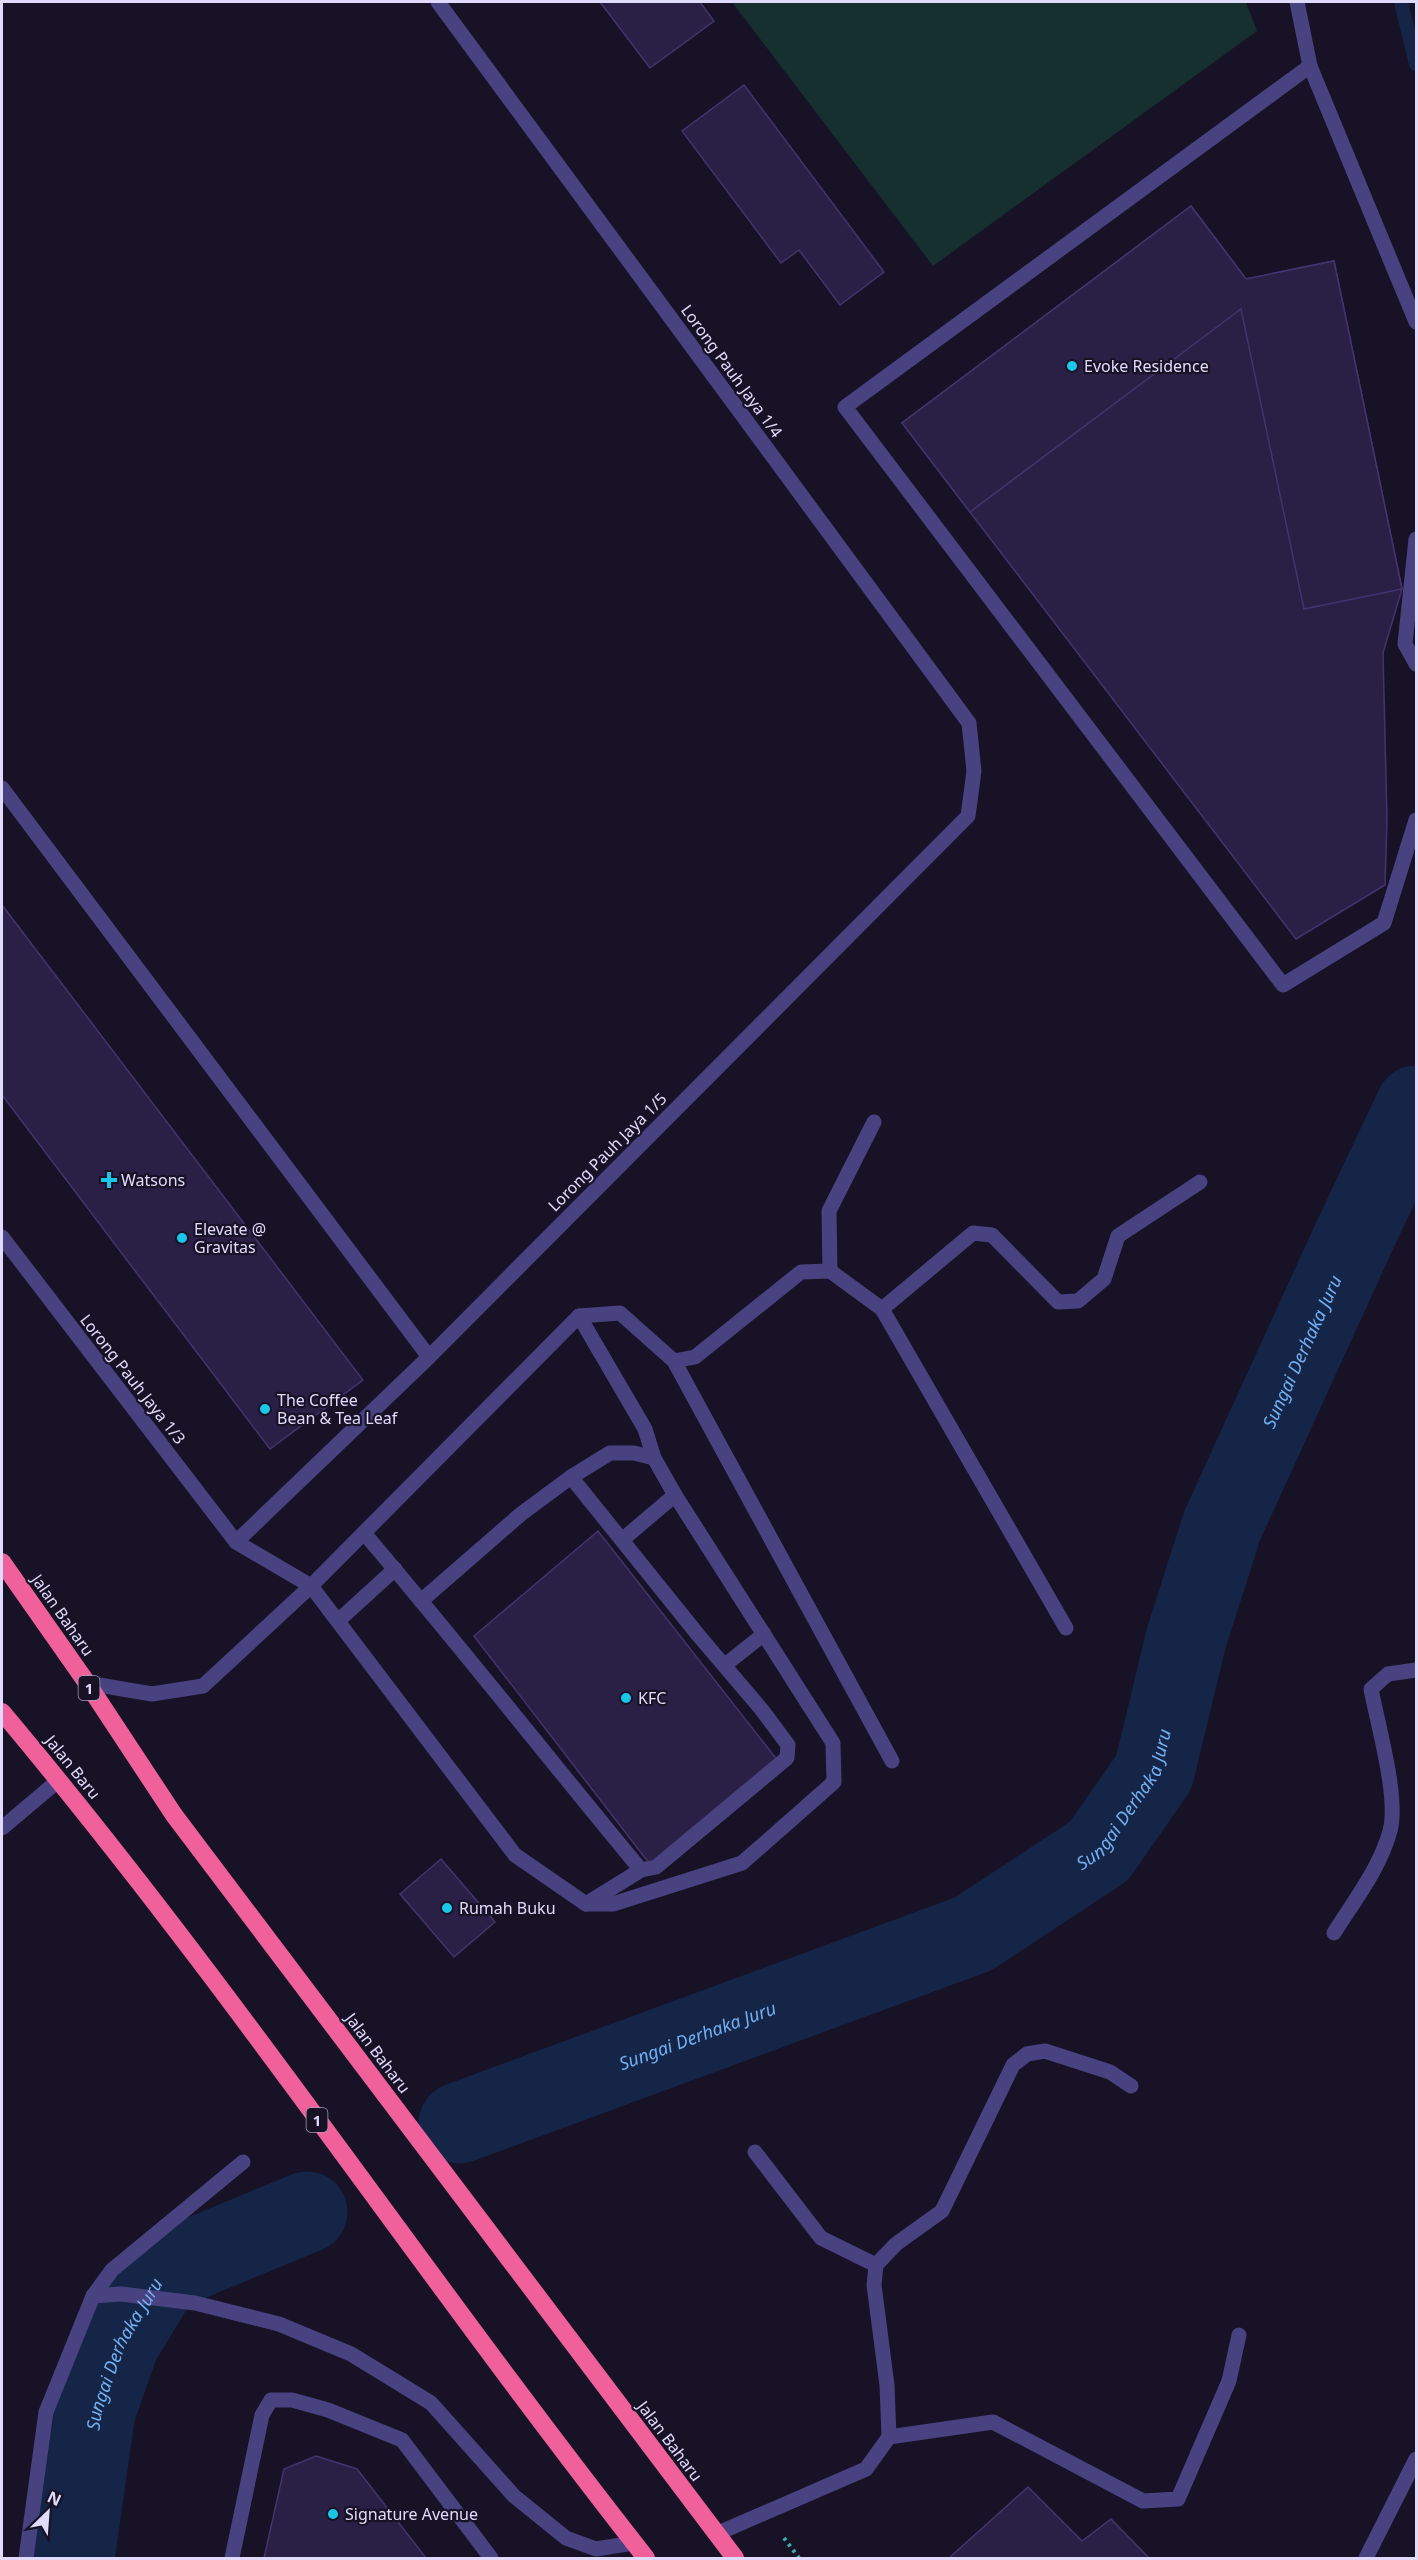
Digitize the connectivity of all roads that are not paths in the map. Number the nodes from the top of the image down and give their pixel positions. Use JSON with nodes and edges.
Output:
{"nodes":[{"id":1,"x":438,"y":2,"type":"edge"},
{"id":2,"x":1297,"y":2,"type":"edge"},
{"id":3,"x":1310,"y":66,"type":"junction"},
{"id":4,"x":1416,"y":322,"type":"edge"},
{"id":5,"x":1416,"y":539,"type":"edge"},
{"id":6,"x":1416,"y":664,"type":"edge"},
{"id":7,"x":974,"y":771,"type":"joint"},
{"id":8,"x":2,"y":788,"type":"edge"},
{"id":9,"x":1416,"y":820,"type":"edge"},
{"id":10,"x":874,"y":1122,"type":"dead end"},
{"id":11,"x":1200,"y":1182,"type":"dead end"},
{"id":12,"x":2,"y":1238,"type":"edge"},
{"id":13,"x":830,"y":1271,"type":"junction"},
{"id":14,"x":882,"y":1309,"type":"junction"},
{"id":15,"x":579,"y":1316,"type":"junction"},
{"id":16,"x":429,"y":1357,"type":"junction"},
{"id":17,"x":674,"y":1361,"type":"junction"},
{"id":18,"x":654,"y":1458,"type":"junction"},
{"id":19,"x":571,"y":1477,"type":"junction"},
{"id":20,"x":675,"y":1495,"type":"junction"},
{"id":21,"x":364,"y":1533,"type":"junction"},
{"id":22,"x":622,"y":1540,"type":"junction"},
{"id":23,"x":236,"y":1542,"type":"junction"},
{"id":24,"x":2,"y":1562,"type":"edge"},
{"id":25,"x":394,"y":1569,"type":"junction"},
{"id":26,"x":311,"y":1586,"type":"junction"},
{"id":27,"x":421,"y":1601,"type":"junction"},
{"id":28,"x":338,"y":1621,"type":"junction"},
{"id":29,"x":1066,"y":1628,"type":"dead end"},
{"id":30,"x":764,"y":1634,"type":"junction"},
{"id":31,"x":725,"y":1665,"type":"junction"},
{"id":32,"x":1416,"y":1670,"type":"edge"},
{"id":33,"x":87,"y":1683,"type":"junction"},
{"id":34,"x":2,"y":1712,"type":"edge"},
{"id":35,"x":892,"y":1761,"type":"dead end"},
{"id":36,"x":59,"y":1780,"type":"junction"},
{"id":37,"x":2,"y":1828,"type":"edge"},
{"id":38,"x":641,"y":1870,"type":"junction"},
{"id":39,"x":586,"y":1904,"type":"junction"},
{"id":40,"x":1334,"y":1933,"type":"dead end"},
{"id":41,"x":1131,"y":2086,"type":"dead end"},
{"id":42,"x":755,"y":2152,"type":"dead end"},
{"id":43,"x":243,"y":2162,"type":"dead end"},
{"id":44,"x":876,"y":2265,"type":"junction"},
{"id":45,"x":93,"y":2296,"type":"junction"},
{"id":46,"x":1239,"y":2335,"type":"dead end"},
{"id":47,"x":889,"y":2438,"type":"junction"},
{"id":48,"x":1416,"y":2459,"type":"edge"},
{"id":49,"x":716,"y":2534,"type":"junction"},
{"id":50,"x":633,"y":2542,"type":"junction"},
{"id":51,"x":26,"y":2559,"type":"edge"},
{"id":52,"x":232,"y":2559,"type":"edge"},
{"id":53,"x":491,"y":2559,"type":"edge"},
{"id":54,"x":646,"y":2559,"type":"edge"},
{"id":55,"x":735,"y":2559,"type":"edge"},
{"id":56,"x":1366,"y":2559,"type":"edge"}],
"edges":[{"from":1,"to":7,"type":"street","name":"Lorong Pauh Jaya 1/4"},
{"from":2,"to":3,"type":"street"},
{"from":3,"to":4,"type":"street"},
{"from":3,"to":9,"type":"street"},
{"from":5,"to":6,"type":"street"},
{"from":7,"to":16,"type":"street","name":"Lorong Pauh Jaya 1/5"},
{"from":8,"to":16,"type":"street"},
{"from":10,"to":13,"type":"street"},
{"from":11,"to":14,"type":"street"},
{"from":12,"to":23,"type":"street","name":"Lorong Pauh Jaya 1/3"},
{"from":13,"to":14,"type":"street"},
{"from":13,"to":17,"type":"street"},
{"from":14,"to":29,"type":"street"},
{"from":15,"to":17,"type":"street"},
{"from":15,"to":18,"type":"street"},
{"from":15,"to":21,"type":"street"},
{"from":16,"to":23,"type":"street","name":"Lorong Pauh Jaya 1/5"},
{"from":17,"to":35,"type":"street"},
{"from":18,"to":19,"type":"street"},
{"from":18,"to":20,"type":"street"},
{"from":19,"to":22,"type":"street"},
{"from":19,"to":27,"type":"street"},
{"from":20,"to":22,"type":"street"},
{"from":20,"to":30,"type":"street"},
{"from":21,"to":25,"type":"street"},
{"from":21,"to":26,"type":"street"},
{"from":22,"to":31,"type":"street"},
{"from":23,"to":26,"type":"street"},
{"from":24,"to":33,"type":"highway","name":"Jalan Baharu","number":"1"},
{"from":25,"to":27,"type":"street"},
{"from":25,"to":28,"type":"street"},
{"from":26,"to":28,"type":"street"},
{"from":26,"to":33,"type":"street"},
{"from":27,"to":38,"type":"street"},
{"from":28,"to":39,"type":"street"},
{"from":30,"to":31,"type":"street"},
{"from":30,"to":39,"type":"street"},
{"from":31,"to":38,"type":"street"},
{"from":32,"to":40,"type":"street"},
{"from":33,"to":49,"type":"highway","name":"Jalan Baharu","number":"1"},
{"from":34,"to":36,"type":"highway","name":"Jalan Baru","number":"1"},
{"from":36,"to":37,"type":"street"},
{"from":36,"to":50,"type":"highway","name":"Jalan Baru","number":"1"},
{"from":38,"to":39,"type":"street"},
{"from":41,"to":44,"type":"street"},
{"from":42,"to":44,"type":"street"},
{"from":43,"to":45,"type":"street"},
{"from":44,"to":47,"type":"street"},
{"from":45,"to":50,"type":"street"},
{"from":45,"to":51,"type":"street"},
{"from":46,"to":47,"type":"street"},
{"from":47,"to":49,"type":"street"},
{"from":48,"to":56,"type":"street"},
{"from":49,"to":55,"type":"highway","name":"Jalan Baharu","number":"1"},
{"from":50,"to":54,"type":"highway","number":"1"},
{"from":52,"to":53,"type":"street"}]}
